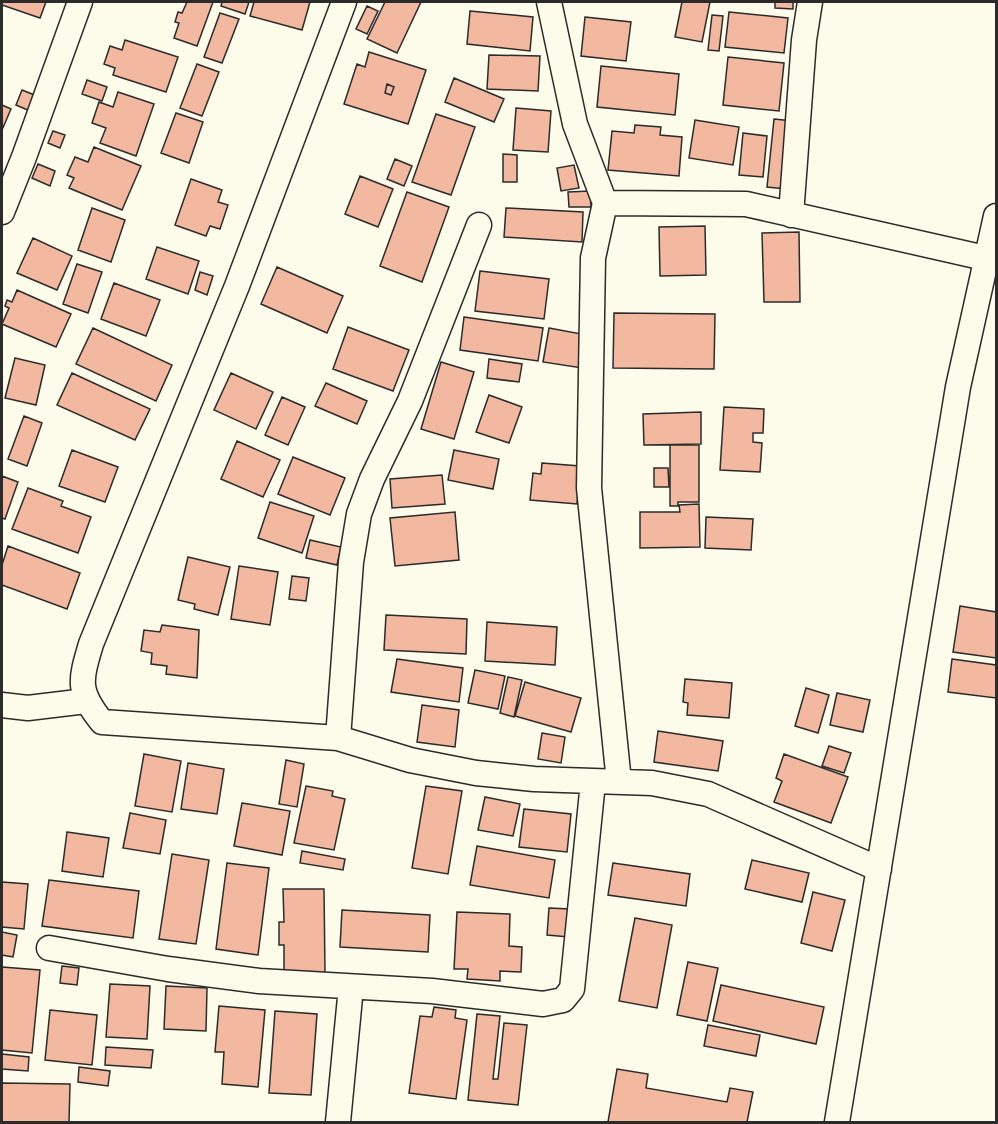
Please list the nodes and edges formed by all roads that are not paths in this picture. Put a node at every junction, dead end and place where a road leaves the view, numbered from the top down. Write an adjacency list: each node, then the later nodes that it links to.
1 (80, 2): 6 (street)
2 (344, 2): 11 (street)
3 (549, 2): 5 (street)
4 (810, 2): 7 (street)
5 (604, 203): 7 (street); 15 (street)
6 (2, 212)
7 (791, 214): 10 (street)
8 (996, 216): 10 (street)
9 (479, 225): 13 (street)
10 (985, 258): 16 (street)
11 (86, 701): 12 (street); 13 (street)
12 (2, 705)
13 (338, 738): 14 (street)
14 (593, 782): 15 (street); 18 (street)
15 (619, 782): 16 (street)
16 (879, 869): 20 (street)
17 (49, 948): 18 (street)
18 (351, 987): 19 (street)
19 (338, 1122)
20 (837, 1122)

